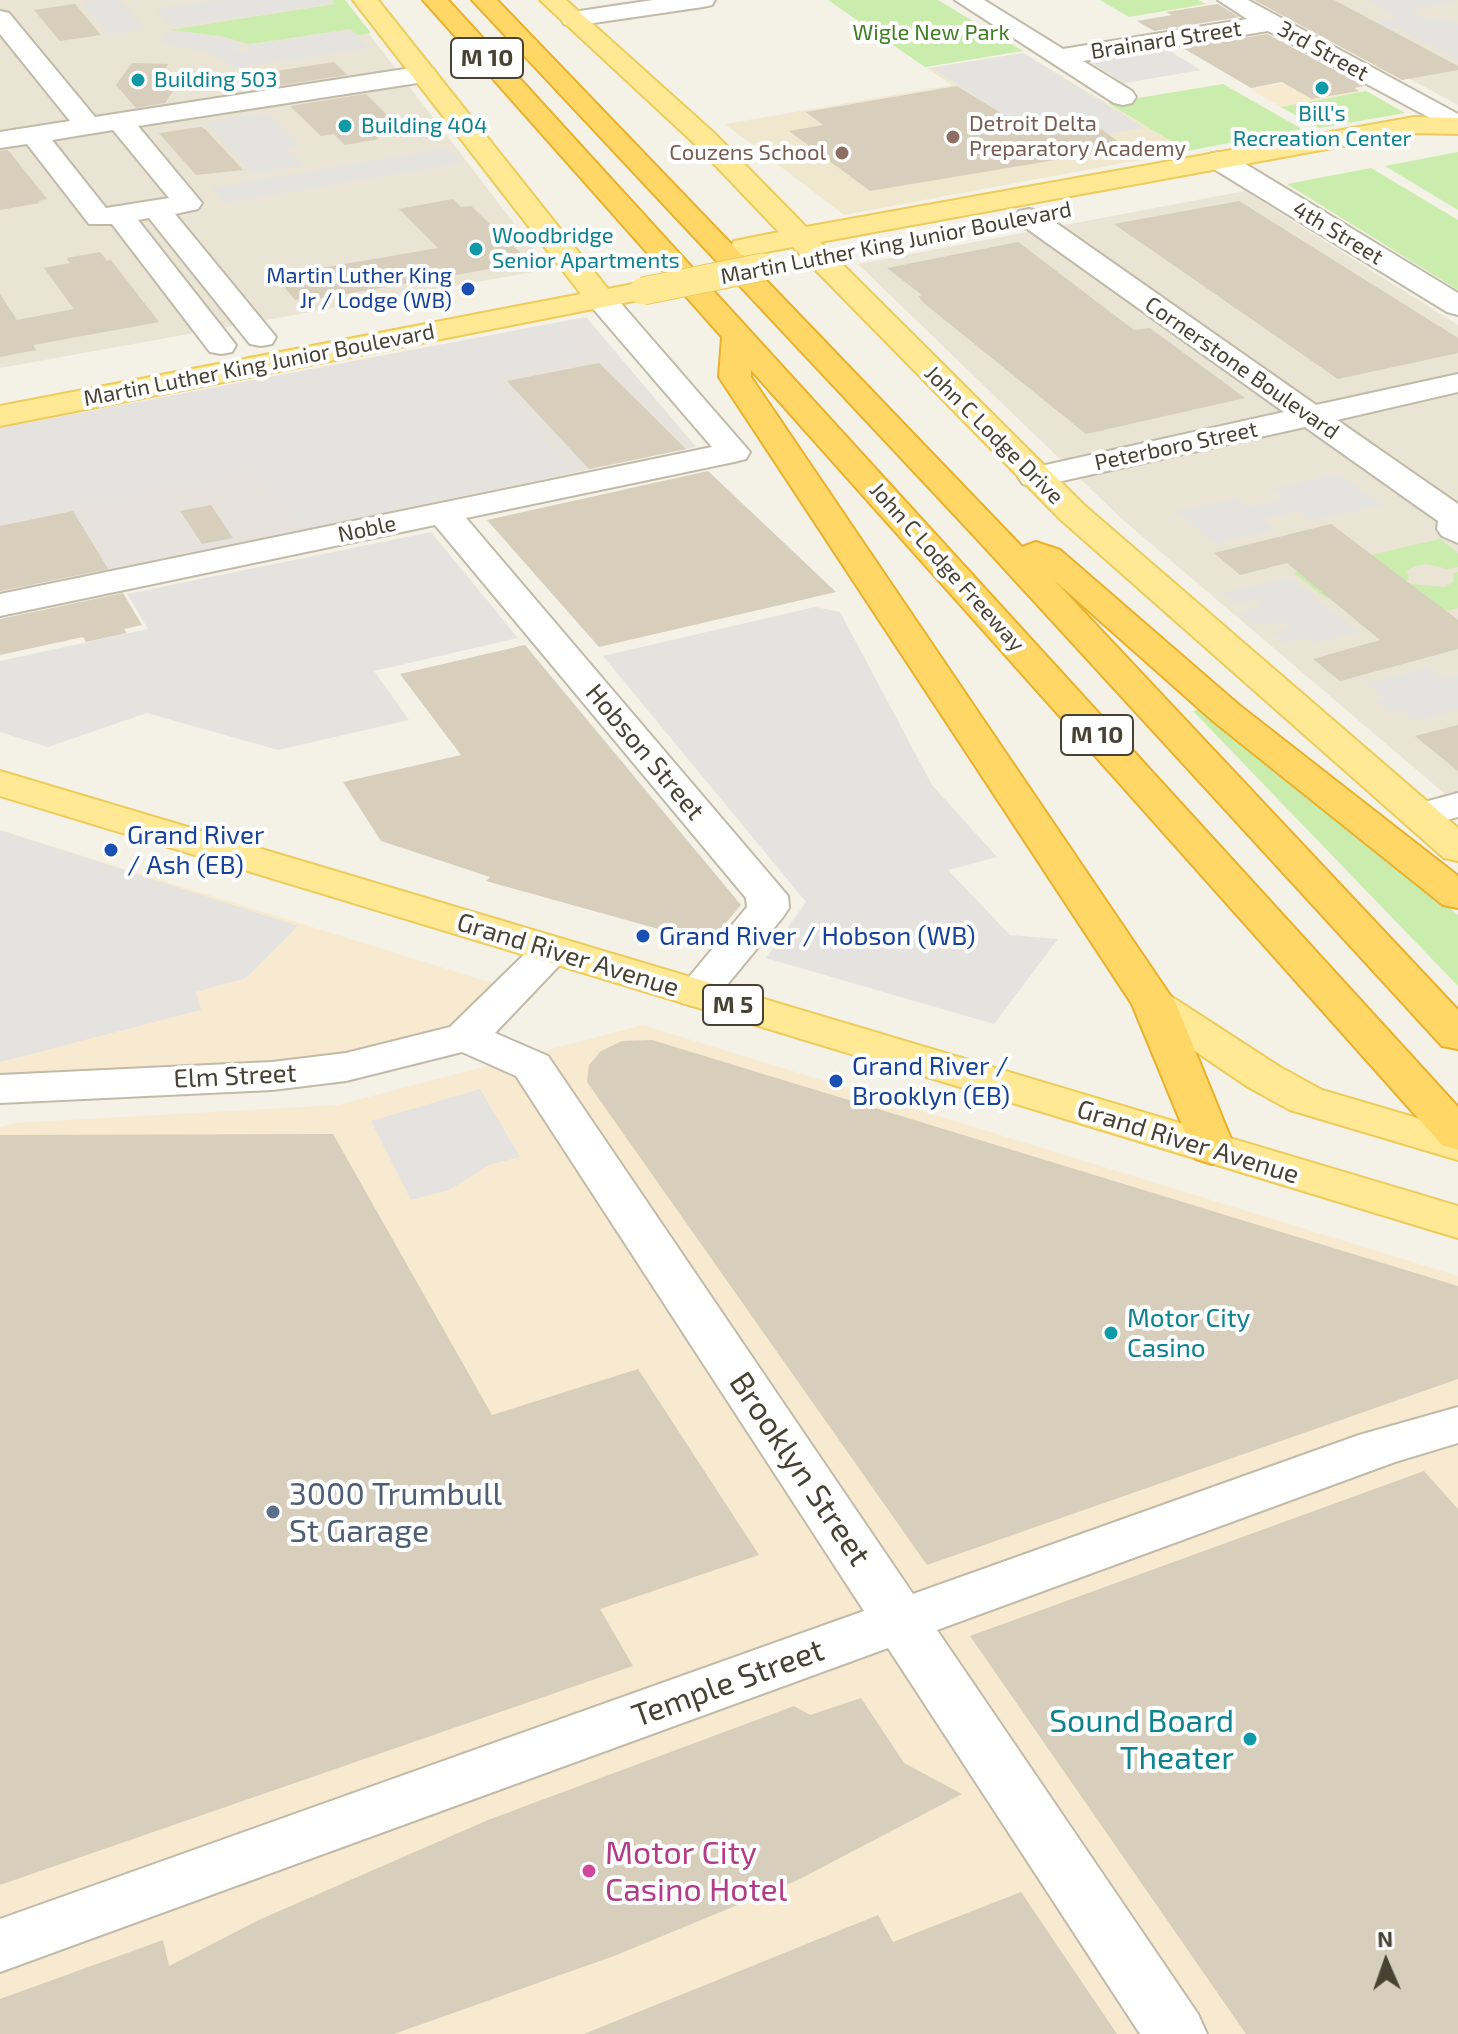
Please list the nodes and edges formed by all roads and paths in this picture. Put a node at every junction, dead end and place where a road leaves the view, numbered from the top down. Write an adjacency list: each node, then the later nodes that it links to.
1 (15, 0): 9 (street)
2 (365, 0): 15 (main road)
3 (435, 0): 31 (highway, John C Lodge Freeway / M 10)
4 (484, 0): 43 (highway, John C Lodge Freeway / M 10)
5 (552, 0): 11 (main road, John C Lodge Drive)
6 (703, 0): 11 (street)
7 (967, 0): 14 (street)
8 (1230, 0): 12 (street, 3rd Street)
9 (0, 2)
10 (0, 18): 18 (street)
11 (573, 19): 28 (main road, John C Lodge Drive)
12 (1270, 23): 14 (street, Brainard Street); 19 (street, 3rd Street)
13 (0, 53): 20 (street)
14 (1061, 57): 16 (street)
15 (424, 74): 17 (street); 29 (main road)
16 (1123, 97)
17 (119, 121): 18 (street); 25 (street)
18 (88, 126): 20 (street)
19 (1458, 126): 22 (main road, Martin Luther King Junior Boulevard); 24 (main road, Martin Luther King Junior Boulevard)
20 (48, 132): 21 (street); 27 (street)
21 (0, 140)
22 (1219, 160): 23 (main road, Martin Luther King Junior Boulevard); 24 (street, 4th Street)
23 (1188, 176): 24 (main road, Martin Luther King Junior Boulevard); 26 (main road, Martin Luther King Junior Boulevard); 28 (main road, Martin Luther King Junior Boulevard)
24 (1247, 178): 30 (street, 4th Street)
25 (156, 209): 27 (street); 32 (street)
26 (1042, 215): 28 (main road, Martin Luther King Junior Boulevard); 38 (street, Cornerstone Boulevard)
27 (109, 216): 33 (street)
28 (811, 246): 29 (main road, Martin Luther King Junior Boulevard, bridge); 40 (main road, John C Lodge Drive)
29 (592, 288): 32 (main road, Martin Luther King Junior Boulevard); 37 (main road, Martin Luther King Junior Boulevard); 41 (street, Noble)
30 (1458, 306)
31 (737, 334): 52 (highway); 56 (highway, John C Lodge Freeway / M 10)
32 (261, 337): 33 (main road, Martin Luther King Junior Boulevard)
33 (221, 345): 34 (main road, Martin Luther King Junior Boulevard)
34 (145, 358)
35 (24, 381): 37 (main road)
36 (1458, 383): 38 (street, Peterboro Street)
37 (42, 408): 39 (main road, Martin Luther King Junior Boulevard)
38 (1324, 413): 40 (street, Peterboro Street); 42 (street, Cornerstone Boulevard)
39 (0, 416)
40 (1035, 477): 47 (main road, John C Lodge Drive)
41 (443, 513): 44 (street, Noble); 51 (street, Hobson Street)
42 (1457, 516)
43 (989, 532): 49 (highway); 53 (highway, John C Lodge Freeway / M 10)
44 (0, 605)
45 (0, 783): 50 (main road, Grand River Avenue / M 5)
46 (1458, 805): 47 (street)
47 (1420, 815): 48 (main road, John C Lodge Drive)
48 (1458, 849)
49 (1458, 896)
50 (552, 951): 51 (main road, Grand River Avenue / M 5); 54 (street)
51 (697, 994): 58 (main road, Grand River Avenue / M 5)
52 (1154, 1004): 57 (main road); 58 (highway)
53 (1458, 1036)
54 (466, 1037): 55 (street, Elm Street); 61 (street, Brooklyn Street)
55 (0, 1089)
56 (1458, 1135)
57 (1458, 1145)
58 (1212, 1149): 59 (main road, Grand River Avenue / M 5)
59 (1458, 1222)
60 (1458, 1425): 61 (street, Temple Street)
61 (901, 1621): 62 (street, Temple Street); 63 (street, Brooklyn Street)
62 (0, 1946)
63 (1175, 2034)

